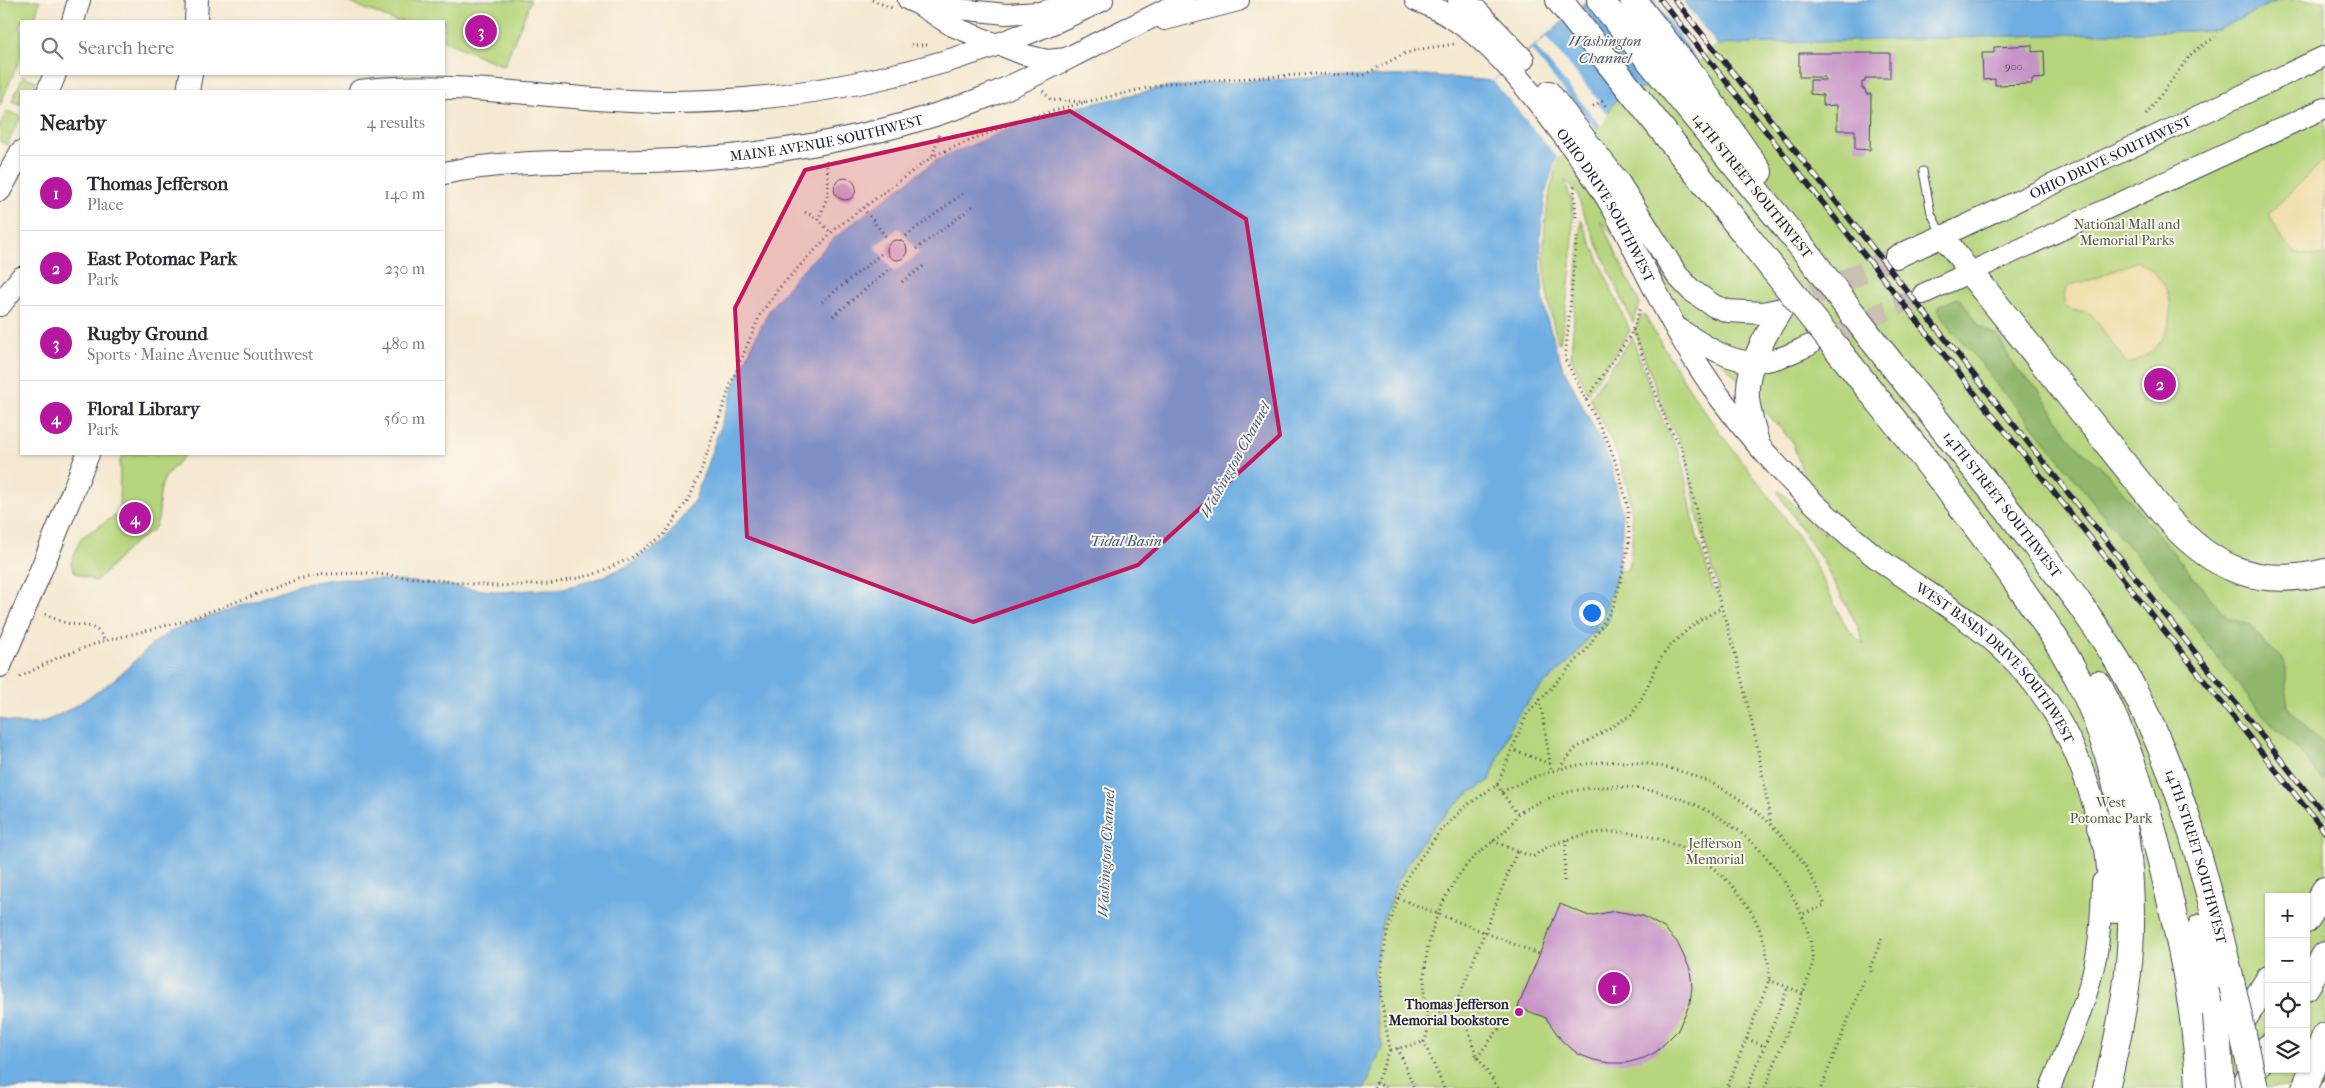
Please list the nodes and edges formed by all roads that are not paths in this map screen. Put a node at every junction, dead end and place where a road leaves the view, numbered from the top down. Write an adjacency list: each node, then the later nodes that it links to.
1 (79, 0): 13 (main road)
2 (197, 0): 14 (main road)
3 (1090, 0): 11 (street)
4 (1102, 0): 16 (main road)
5 (1184, 0): 15 (main road, MAINE AVENUE SOUTHWEST)
6 (1238, 0): 15 (main road)
7 (1416, 0): 19 (main road, OHIO DRIVE SOUTHWEST)
8 (1558, 0): 43 (highway, bridge)
9 (1600, 0): 32 (highway, 14TH STREET SOUTHWEST)
10 (1633, 0): 32 (highway)
11 (916, 2): 16 (street)
12 (1468, 4): 19 (main road, OHIO DRIVE SOUTHWEST)
13 (73, 20)
14 (196, 20)
15 (1126, 29): 18 (main road, MAINE AVENUE SOUTHWEST)
16 (996, 44): 18 (street); 24 (main road)
17 (2325, 56): 31 (street, OHIO DRIVE SOUTHWEST)
18 (1068, 58): 29 (main road, MAINE AVENUE SOUTHWEST)
19 (1515, 62): 26 (main road, OHIO DRIVE SOUTHWEST)
20 (55, 75): 22 (main road)
21 (191, 75): 23 (main road)
22 (48, 90)
23 (188, 90)
24 (389, 90)
25 (2325, 108): 34 (street)
26 (1580, 143): 38 (main road, OHIO DRIVE SOUTHWEST); 40 (main road, OHIO DRIVE SOUTHWEST)
27 (20, 154): 30 (main road)
28 (1923, 171): 31 (lane)
29 (445, 173)
30 (0, 190)
31 (1943, 236): 33 (main road, OHIO DRIVE SOUTHWEST); 34 (main road)
32 (1806, 252): 46 (highway, 14TH STREET SOUTHWEST, bridge)
33 (1896, 257)
34 (1970, 272): 36 (street); 44 (highway)
35 (20, 279): 37 (main road)
36 (1922, 294)
37 (0, 305)
38 (1674, 325): 40 (street, OHIO DRIVE SOUTHWEST); 41 (main road, WEST BASIN DRIVE SOUTHWEST)
39 (1810, 345): 40 (street, OHIO DRIVE SOUTHWEST)
40 (1754, 362): 41 (main road)
41 (1759, 445): 47 (main road, WEST BASIN DRIVE SOUTHWEST)
42 (88, 455): 45 (main road)
43 (1964, 508): 57 (highway); 58 (highway)
44 (2325, 572)
45 (0, 666)
46 (2186, 818): 59 (highway, bridge); 61 (highway, 14TH STREET SOUTHWEST, bridge)
47 (2100, 827): 55 (street, WEST BASIN DRIVE SOUTHWEST); 56 (highway)
48 (2325, 890): 49 (highway)
49 (2310, 914)
50 (2325, 955): 52 (highway)
51 (2266, 983): 58 (highway)
52 (2308, 983)
53 (2325, 1036): 62 (highway)
54 (2265, 1053): 60 (highway)
55 (2050, 1088)
56 (2098, 1088)
57 (2106, 1088)
58 (2199, 1088)
59 (2221, 1088)
60 (2242, 1088)
61 (2255, 1088)
62 (2305, 1088)

